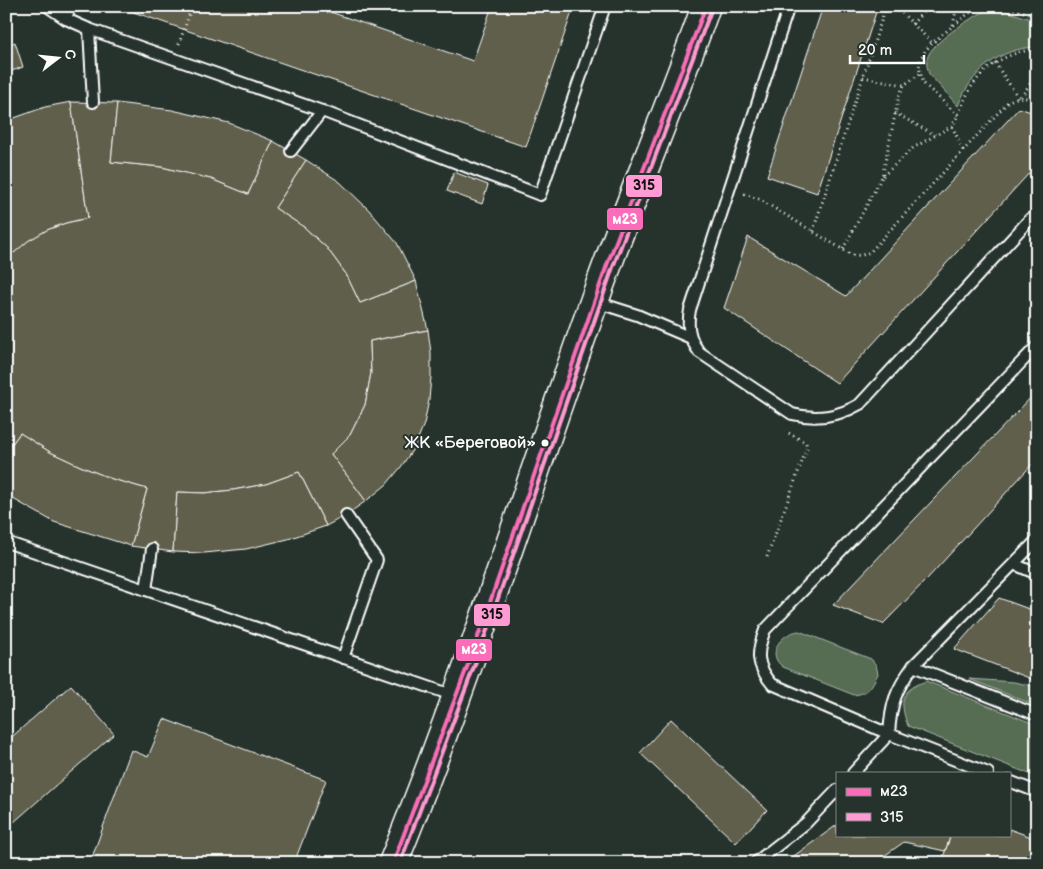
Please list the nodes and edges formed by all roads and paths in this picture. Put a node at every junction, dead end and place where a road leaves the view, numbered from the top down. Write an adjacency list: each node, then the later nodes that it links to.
1 (47, 6): 17 (lane)
2 (70, 6): 17 (lane)
3 (192, 6): 23 (path)
4 (605, 6): 32 (lane)
5 (706, 6): 44 (street)
6 (789, 6): 45 (lane)
7 (886, 6): 27 (path)
8 (895, 6): 18 (path)
9 (922, 6): 15 (path)
10 (929, 6): 15 (path)
11 (957, 6): 19 (path)
12 (990, 6): 19 (path)
13 (1004, 6): 16 (path)
14 (1034, 6): 16 (path)
15 (922, 14): 18 (path)
16 (1036, 16)
17 (66, 19): 20 (lane)
18 (912, 24): 21 (path)
19 (953, 26): 21 (path)
20 (90, 29): 23 (lane); 31 (lane)
21 (932, 44): 25 (path)
22 (1037, 50): 24 (path)
23 (174, 58): 32 (lane)
24 (996, 63): 29 (path); 34 (path)
25 (920, 74): 28 (path); 34 (path)
26 (1037, 74): 29 (path)
27 (863, 77): 28 (path); 42 (path)
28 (904, 85): 33 (path)
29 (1019, 97): 30 (path); 37 (path)
30 (1037, 101)
31 (93, 102)
32 (322, 111): 38 (lane)
33 (895, 113): 36 (path); 39 (path)
34 (958, 115): 35 (path)
35 (952, 126): 36 (path); 37 (path)
36 (935, 135): 39 (path)
37 (963, 150): 43 (path)
38 (291, 151)
39 (882, 177): 43 (path)
40 (759, 199): 42 (path)
41 (1037, 215): 45 (lane)
42 (812, 231): 43 (path)
43 (843, 249)
44 (594, 302): 45 (lane); 58 (street)
45 (691, 338)
46 (1037, 346): 60 (lane)
47 (800, 440): 52 (path)
48 (346, 515): 56 (lane)
49 (1037, 540): 53 (lane)
50 (6, 542): 55 (lane)
51 (152, 549): 55 (lane)
52 (767, 557)
53 (1014, 564): 54 (lane); 57 (lane)
54 (1037, 574)
55 (146, 590): 56 (lane)
56 (344, 658): 58 (lane)
57 (913, 666): 59 (lane); 60 (lane)
58 (456, 696): 66 (street)
59 (1037, 715)
60 (889, 734): 61 (lane); 62 (lane)
61 (854, 772)
62 (985, 772)
63 (1010, 781): 65 (lane)
64 (836, 791): 67 (lane)
65 (1037, 792)
66 (393, 863)
67 (755, 863)

